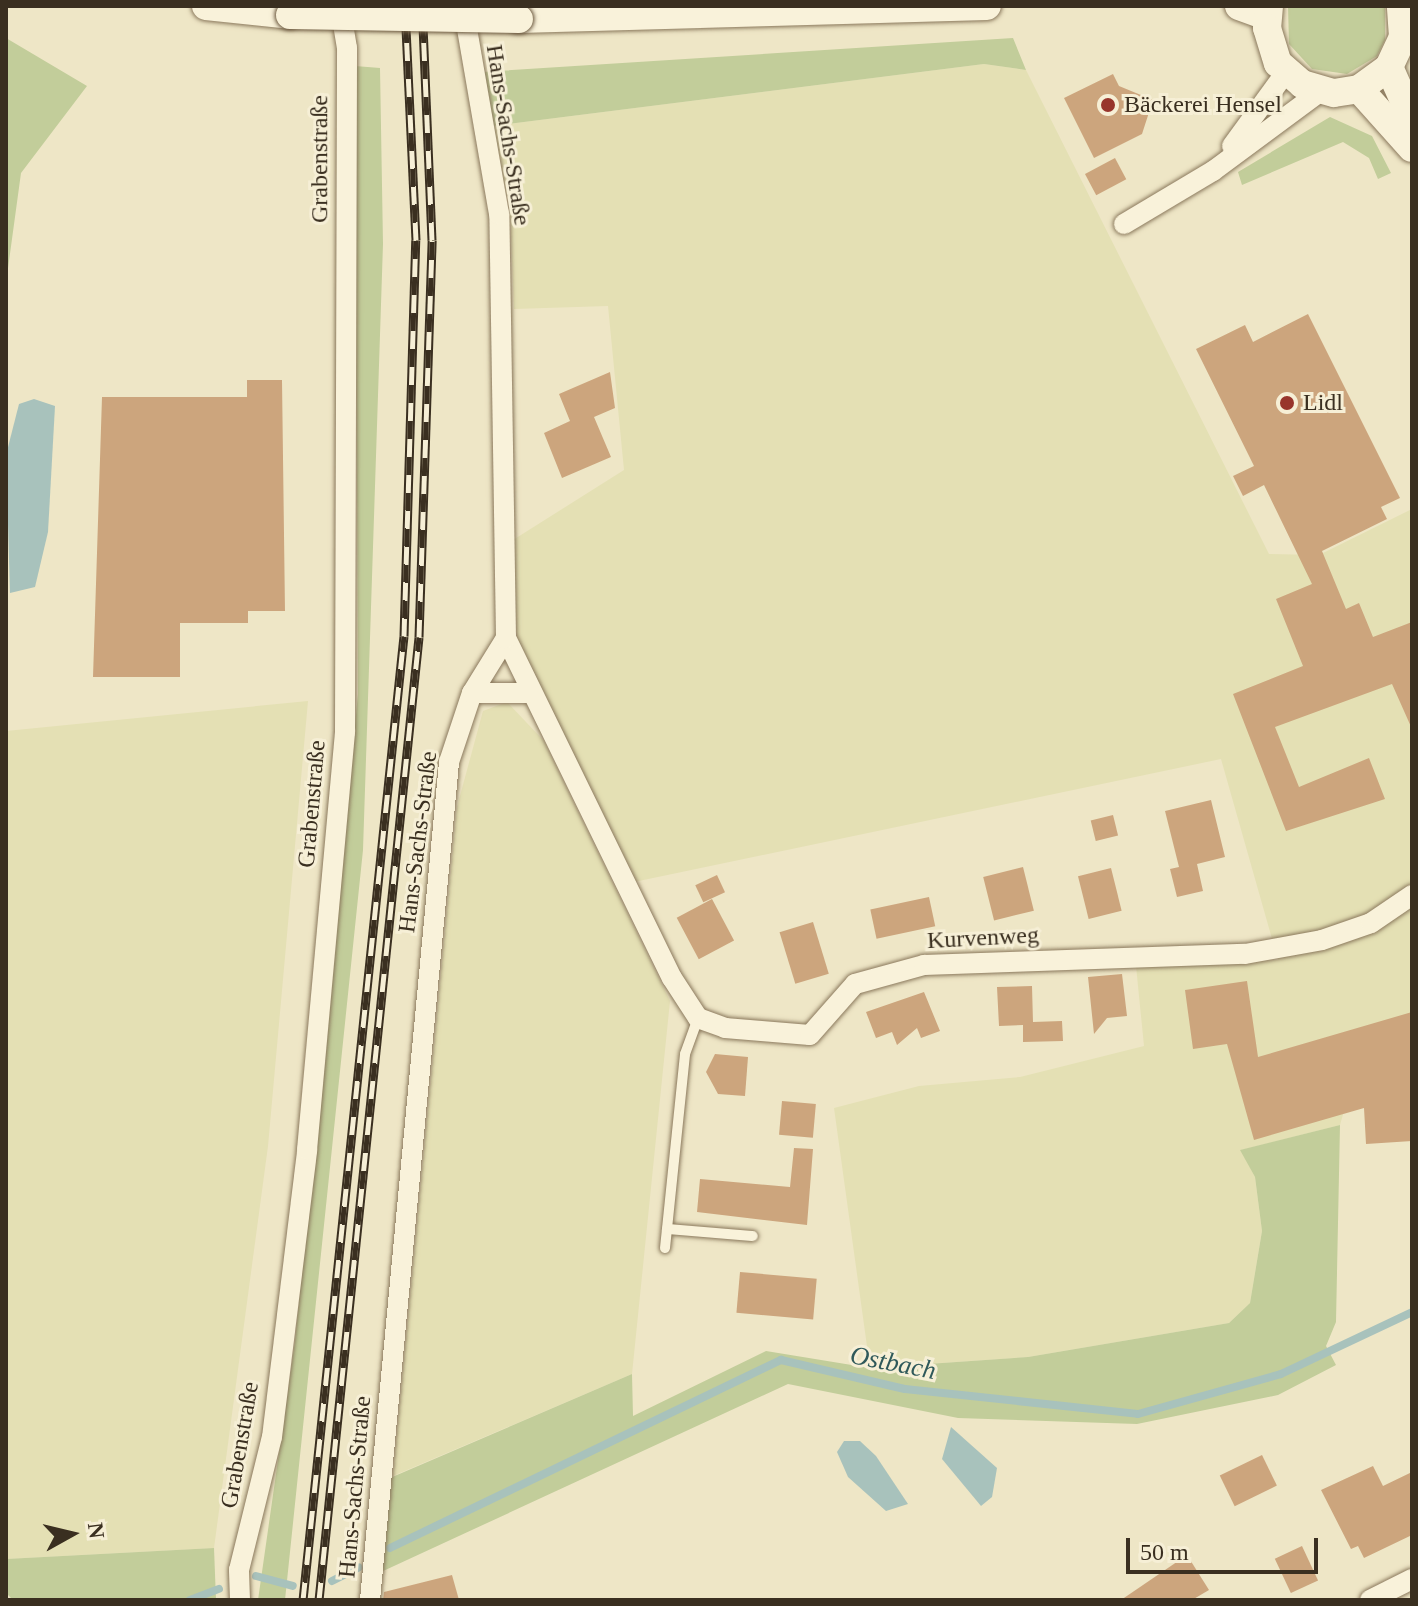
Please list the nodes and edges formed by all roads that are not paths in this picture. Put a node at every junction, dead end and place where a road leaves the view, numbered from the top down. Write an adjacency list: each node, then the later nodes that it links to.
1 (206, 6): 4 (main road, bridge)
2 (340, 6): 25 (street, Grabenstraße)
3 (463, 6): 16 (street, Hans-Sachs-Straße)
4 (987, 6)
5 (1239, 6): 7 (main road)
6 (1401, 6): 8 (main road)
7 (1268, 11): 9 (main road)
8 (1389, 67): 10 (main road); 12 (main road)
9 (1286, 72): 11 (main road); 14 (street)
10 (1359, 89): 11 (main road); 13 (main road)
11 (1321, 91): 14 (street)
12 (1412, 119)
13 (1412, 148)
14 (1213, 171): 15 (street)
15 (1124, 224)
16 (506, 638): 17 (street, Hans-Sachs-Straße); 18 (street)
17 (472, 693): 18 (street); 26 (street, Hans-Sachs-Straße)
18 (528, 693): 20 (street)
19 (1412, 895): 20 (street, Kurvenweg)
20 (698, 1018): 21 (lane)
21 (667, 1229): 22 (lane); 23 (lane)
22 (753, 1236)
23 (665, 1248)
24 (1412, 1579): 27 (street)
25 (240, 1600)
26 (370, 1600)
27 (1370, 1600)

